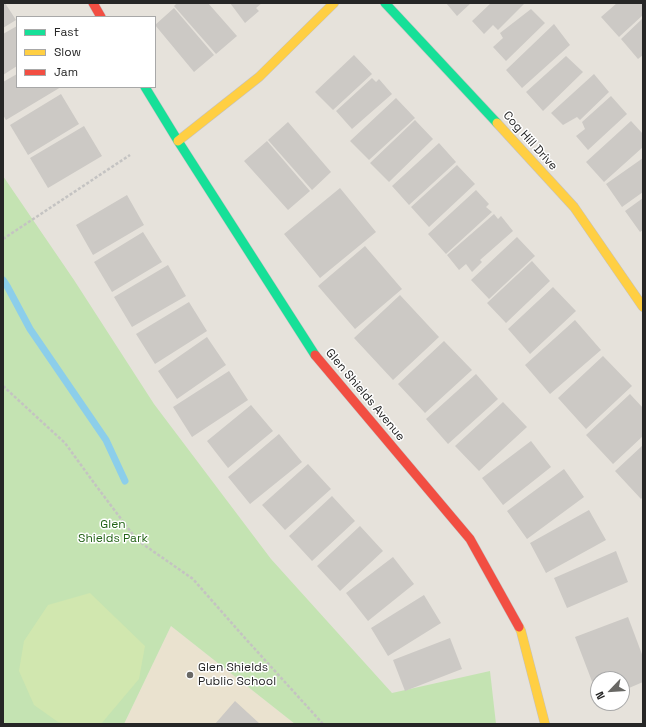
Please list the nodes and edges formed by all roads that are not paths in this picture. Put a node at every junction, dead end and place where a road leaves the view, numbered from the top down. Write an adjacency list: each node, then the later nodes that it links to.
1 (93, 3): 4 (street)
2 (334, 3): 6 (street)
3 (385, 3): 7 (street, Cog Hill Drive)
4 (100, 16)
5 (146, 88): 6 (street, Glen Shields Avenue)
6 (178, 141): 8 (street, Glen Shields Avenue)
7 (643, 307)
8 (545, 724)

